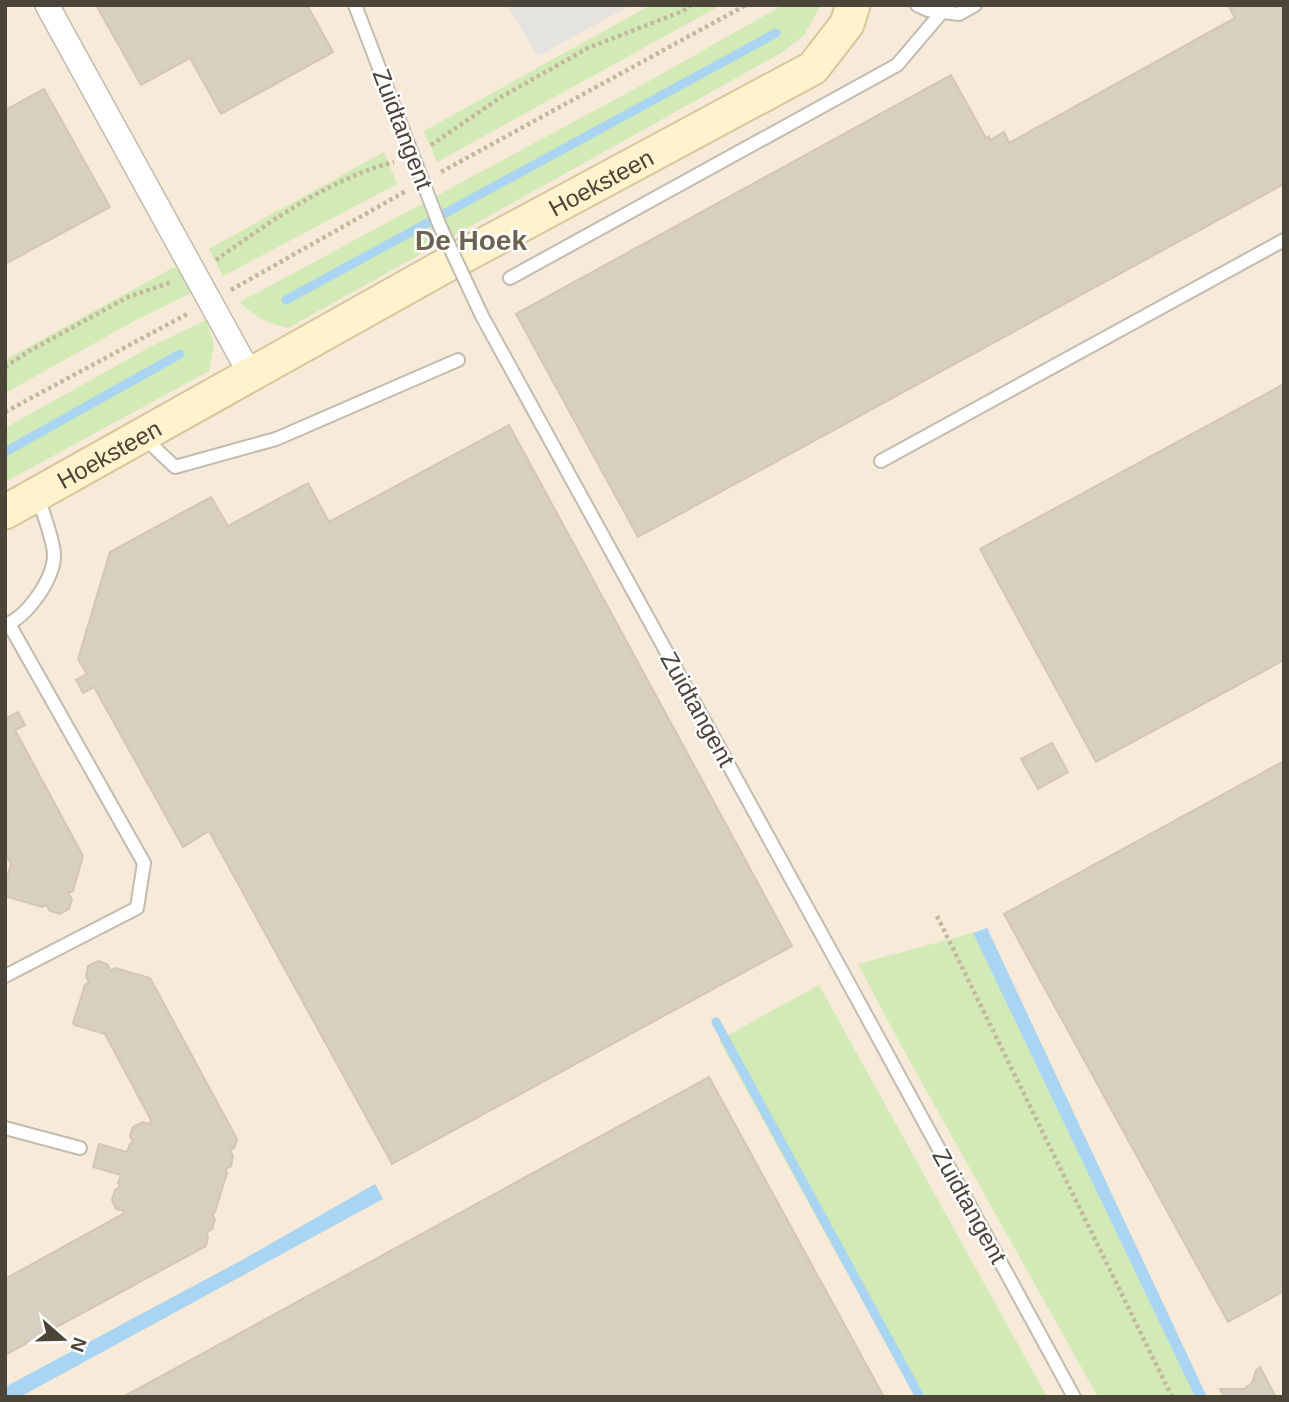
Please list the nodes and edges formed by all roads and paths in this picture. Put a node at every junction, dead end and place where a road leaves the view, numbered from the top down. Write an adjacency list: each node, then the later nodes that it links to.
1 (47, 5): 13 (street)
2 (355, 5): 27 (lane, Zuidtangent, bridge)
3 (691, 5): 9 (path)
4 (746, 5): 11 (path)
5 (853, 5): 17 (street, Hoeksteen)
6 (917, 5): 8 (lane)
7 (975, 5): 8 (lane)
8 (942, 12): 14 (lane)
9 (425, 149)
10 (402, 160): 13 (path)
11 (436, 175)
12 (1284, 240): 19 (lane)
13 (196, 274): 16 (path); 17 (street)
14 (510, 278)
15 (458, 360): 18 (lane)
16 (5, 368)
17 (250, 374): 18 (street, Hoeksteen)
18 (145, 433): 20 (street, Hoeksteen)
19 (881, 461)
20 (38, 494): 21 (street, Hoeksteen); 22 (lane)
21 (5, 512)
22 (7, 625): 24 (lane)
23 (937, 916): 28 (path)
24 (5, 975)
25 (5, 1128): 26 (lane)
26 (80, 1148)
27 (1074, 1397)
28 (1172, 1397)

